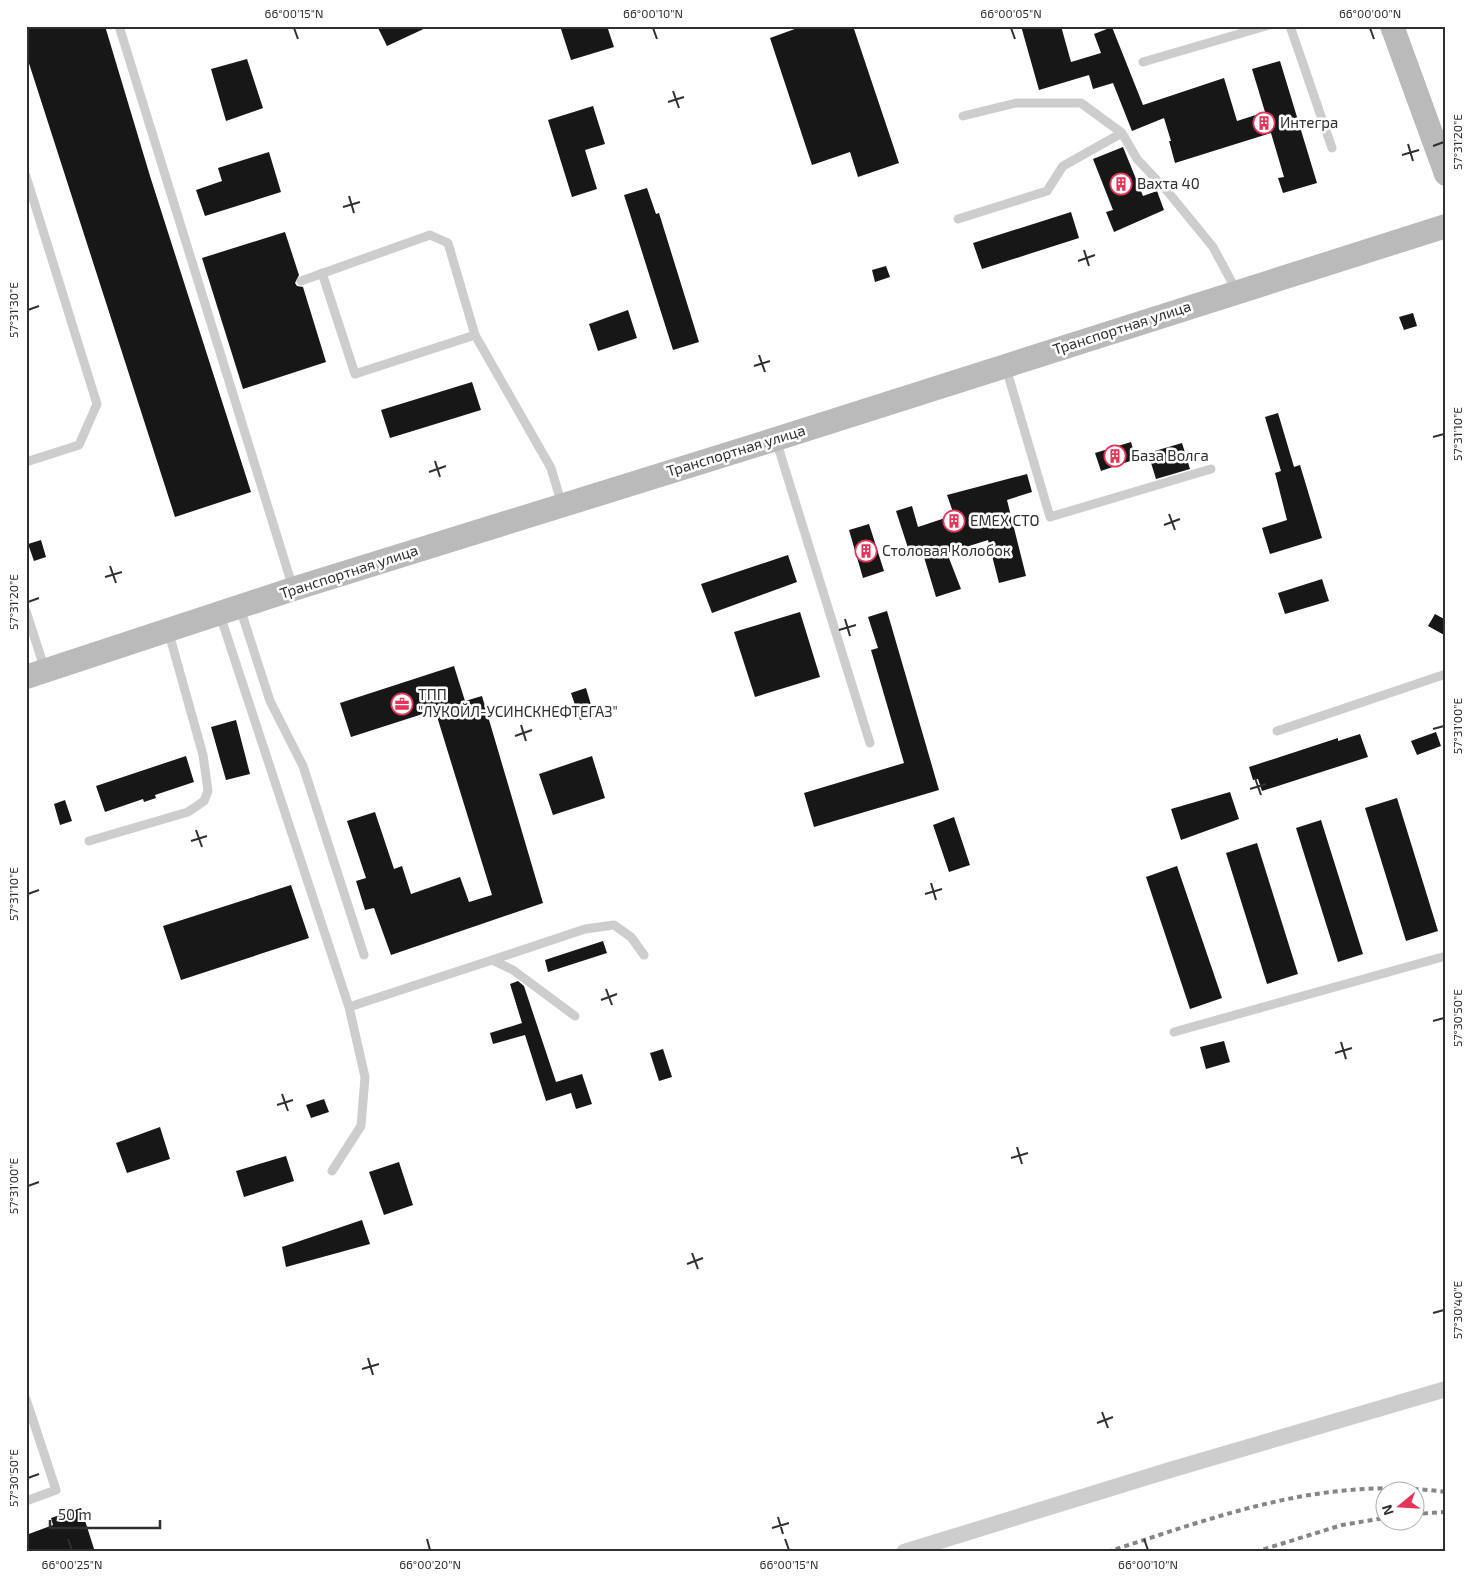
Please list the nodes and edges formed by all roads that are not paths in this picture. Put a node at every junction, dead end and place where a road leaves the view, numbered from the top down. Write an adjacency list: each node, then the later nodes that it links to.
1 (119, 26): 22 (lane)
2 (1266, 26): 5 (lane)
3 (1290, 26): 8 (lane)
4 (1392, 26): 9 (street)
5 (1143, 62)
6 (964, 116): 7 (lane)
7 (1122, 133): 11 (lane); 15 (lane)
8 (1332, 148)
9 (1446, 174)
10 (26, 176): 19 (lane)
11 (958, 219)
12 (1446, 226): 15 (street, Транспортная улица)
13 (322, 273): 14 (lane); 16 (lane); 16 (lane)
14 (301, 281)
15 (1237, 292): 17 (street, Транспортная улица)
16 (475, 334): 21 (lane)
17 (1005, 365): 18 (street, Транспортная улица); 20 (lane)
18 (776, 439): 21 (street, Транспортная улица); 29 (lane)
19 (26, 462)
20 (1211, 469)
21 (562, 505): 22 (street, Транспортная улица)
22 (293, 588): 24 (street, Транспортная улица)
23 (26, 611): 26 (lane)
24 (230, 611): 25 (street, Транспортная улица); 31 (lane); 35 (lane)
25 (168, 630): 26 (street, Транспортная улица); 30 (lane)
26 (36, 674)
27 (1446, 674): 28 (lane)
28 (1277, 731)
29 (870, 743)
30 (89, 841)
31 (364, 955)
32 (644, 955): 34 (lane)
33 (1446, 956): 37 (lane)
34 (492, 960): 35 (lane); 36 (lane)
35 (349, 1007): 38 (lane)
36 (575, 1016)
37 (1174, 1032)
38 (332, 1171)
39 (1446, 1389): 42 (street)
40 (26, 1399): 41 (lane)
41 (26, 1500)
42 (904, 1552)

